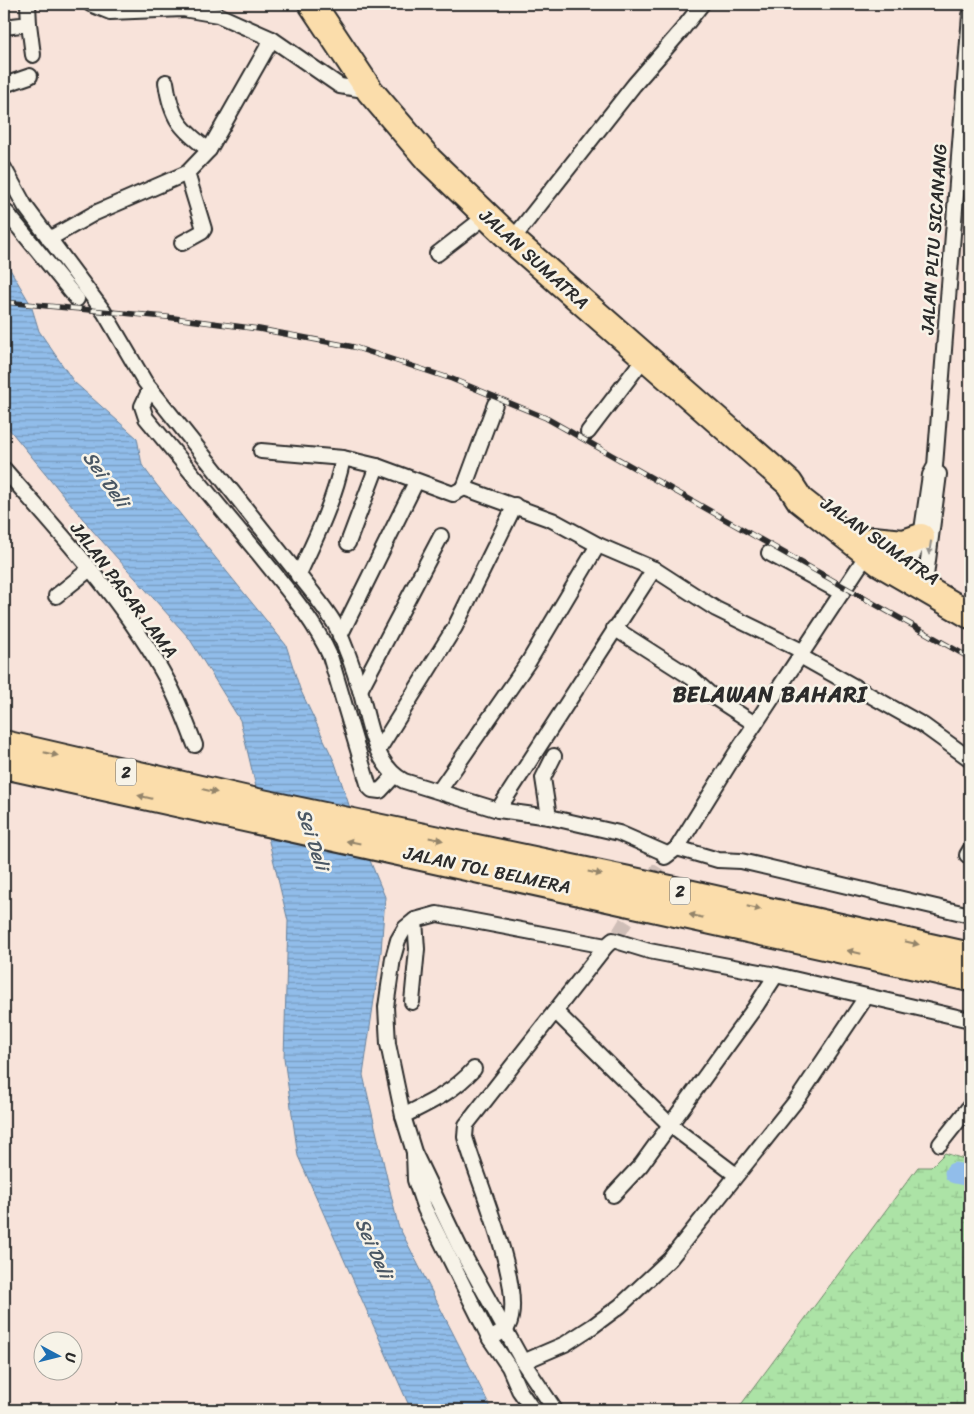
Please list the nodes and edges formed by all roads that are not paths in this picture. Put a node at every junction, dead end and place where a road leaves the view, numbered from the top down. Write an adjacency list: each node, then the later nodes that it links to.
1 (28, 4): 6 (street)
2 (90, 4): 8 (street)
3 (312, 4): 13 (highway, JALAN SUMATRA)
4 (702, 4): 19 (street)
5 (970, 15): 32 (street, JALAN PLTU SICANANG)
6 (29, 24): 7 (street); 9 (street)
7 (4, 28)
8 (272, 38): 13 (street); 14 (street)
9 (33, 55)
10 (30, 76): 12 (street)
11 (166, 82): 14 (street)
12 (4, 85)
13 (370, 91): 18 (highway, JALAN SUMATRA)
14 (209, 150): 16 (street)
15 (4, 168): 20 (street)
16 (186, 173): 20 (street); 21 (street)
17 (7, 213): 22 (street)
18 (486, 216): 19 (highway, JALAN SUMATRA); 23 (street)
19 (512, 240): 25 (highway, JALAN SUMATRA)
20 (50, 241): 22 (street); 26 (street)
21 (182, 244)
22 (40, 254): 24 (street)
23 (437, 254)
24 (76, 299)
25 (645, 357): 28 (street); 41 (highway, JALAN SUMATRA)
26 (150, 389): 45 (street); 62 (street)
27 (495, 404): 35 (street)
28 (588, 432)
29 (260, 451): 30 (street)
30 (343, 458): 31 (street); 45 (street)
31 (378, 466): 34 (street); 39 (street)
32 (935, 466): 38 (street, JALAN PLTU SICANANG); 46 (street, JALAN PLTU SICANANG, one-way to 46)
33 (4, 469): 43 (street, JALAN PASAR LAMA)
34 (416, 482): 35 (street); 52 (street)
35 (464, 488): 36 (street)
36 (514, 505): 40 (street); 58 (street)
37 (441, 536): 54 (street)
38 (921, 537): 41 (highway); 46 (street, JALAN PLTU SICANANG)
39 (348, 543)
40 (598, 545): 44 (street); 63 (street)
41 (870, 547): 46 (highway, JALAN SUMATRA); 47 (street)
42 (769, 553): 47 (street)
43 (90, 569): 48 (street); 57 (street, JALAN PASAR LAMA)
44 (654, 569): 51 (street); 53 (street)
45 (298, 576): 52 (street)
46 (914, 576): 49 (highway, JALAN SUMATRA); 50 (highway, JALAN SUMATRA)
47 (842, 593): 53 (street)
48 (56, 596)
49 (970, 600)
50 (970, 615)
51 (614, 628): 55 (street); 65 (street)
52 (340, 636): 54 (street)
53 (801, 653): 55 (street); 60 (street)
54 (360, 690): 58 (street)
55 (755, 724): 67 (street)
56 (4, 744): 64 (highway, JALAN TOL BELMERA / 2, one-way to 64)
57 (195, 745)
58 (378, 749): 62 (street)
59 (554, 756): 66 (street)
60 (970, 759)
61 (4, 765): 64 (highway, JALAN TOL BELMERA / 2, one-way to 61)
62 (394, 776): 63 (street)
63 (439, 791): 65 (street)
64 (246, 810): 71 (highway, JALAN TOL BELMERA / 2, one-way to 71); 73 (highway, JALAN TOL BELMERA / 2, one-way to 64)
65 (498, 810): 66 (street)
66 (549, 817): 67 (street)
67 (670, 853): 68 (street)
68 (970, 915)
69 (415, 920): 70 (street); 75 (street); 80 (street)
70 (612, 939): 72 (street); 76 (street)
71 (970, 956)
72 (776, 975): 74 (street); 81 (street)
73 (970, 978)
74 (866, 997): 77 (street); 83 (street)
75 (412, 1002)
76 (556, 1012): 81 (street); 86 (street)
77 (970, 1020)
78 (474, 1069): 80 (street)
79 (970, 1106): 82 (street)
80 (403, 1116): 85 (street)
81 (670, 1125): 83 (street); 84 (street)
82 (940, 1144)
83 (736, 1175): 88 (street)
84 (613, 1196)
85 (454, 1251): 86 (street); 87 (street)
86 (506, 1330): 87 (street); 88 (street)
87 (490, 1339): 89 (street)
88 (523, 1362): 90 (street)
89 (533, 1410)
90 (555, 1410)

